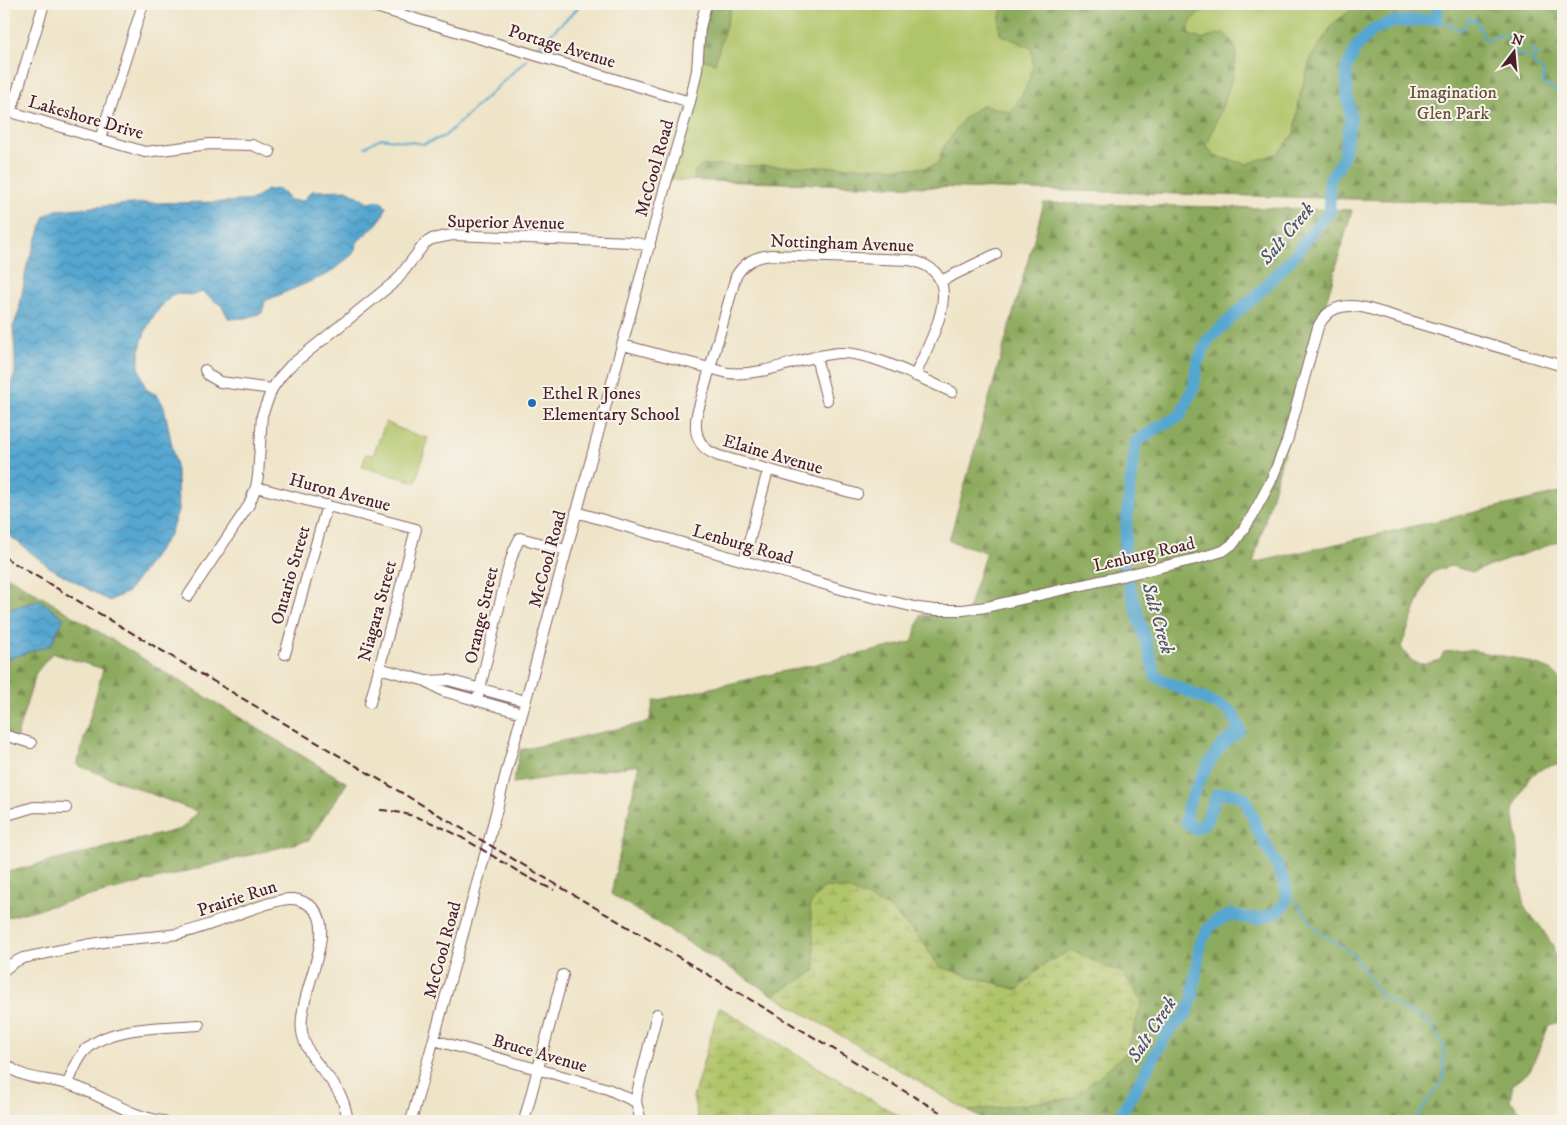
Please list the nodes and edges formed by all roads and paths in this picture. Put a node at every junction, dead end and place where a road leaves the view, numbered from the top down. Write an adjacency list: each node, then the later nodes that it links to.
1 (44, 4): 7 (street, Lakeshore Drive)
2 (143, 4): 7 (street)
3 (366, 4): 5 (street, Portage Avenue)
4 (706, 4): 6 (street, McCool Road)
5 (397, 8): 6 (street, Portage Avenue)
6 (690, 102): 9 (street, McCool Road)
7 (100, 139): 8 (street, Lakeshore Drive)
8 (270, 152)
9 (650, 246): 12 (street, McCool Road); 18 (street, Superior Avenue)
10 (996, 254): 11 (street)
11 (941, 281): 15 (street, Nottingham Avenue); 17 (street)
12 (623, 345): 15 (street); 25 (street, McCool Road)
13 (816, 357): 15 (street); 17 (street); 20 (street)
14 (1563, 366): 28 (street, Lenburg Road)
15 (710, 368): 21 (street, Elaine Avenue)
16 (205, 370): 18 (street)
17 (915, 376): 19 (street)
18 (272, 388): 22 (street, Superior Avenue)
19 (952, 392)
20 (827, 400)
21 (768, 470): 23 (street, Elaine Avenue); 28 (street)
22 (256, 486): 24 (street, Huron Avenue); 29 (street, Superior Avenue)
23 (858, 494)
24 (327, 505): 26 (street, Huron Avenue); 30 (street, Ontario Street)
25 (576, 512): 27 (street, McCool Road); 28 (street, Lenburg Road)
26 (416, 528): 31 (street, Niagara Street)
27 (566, 550): 33 (street, Orange Street); 35 (street, McCool Road)
28 (744, 561)
29 (188, 596)
30 (285, 654)
31 (379, 668): 32 (street); 36 (street, Niagara Street)
32 (426, 681): 33 (street); 34 (street)
33 (480, 689): 34 (street, Orange Street); 35 (street)
34 (477, 701): 37 (street)
35 (525, 701): 37 (street, McCool Road)
36 (370, 703)
37 (522, 713): 46 (street, McCool Road)
38 (4, 735): 39 (street)
39 (32, 743)
40 (66, 808): 41 (street)
41 (4, 816)
42 (4, 970): 52 (street, Prairie Run)
43 (563, 975): 48 (street)
44 (658, 1014): 50 (street)
45 (199, 1026): 49 (street)
46 (434, 1040): 48 (street, Bruce Avenue); 53 (street, McCool Road)
47 (4, 1062): 49 (street)
48 (538, 1070): 50 (street, Bruce Avenue); 54 (street)
49 (66, 1084): 51 (street)
50 (636, 1102): 55 (street)
51 (163, 1121)
52 (348, 1121)
53 (411, 1121)
54 (524, 1121)
55 (641, 1121)

